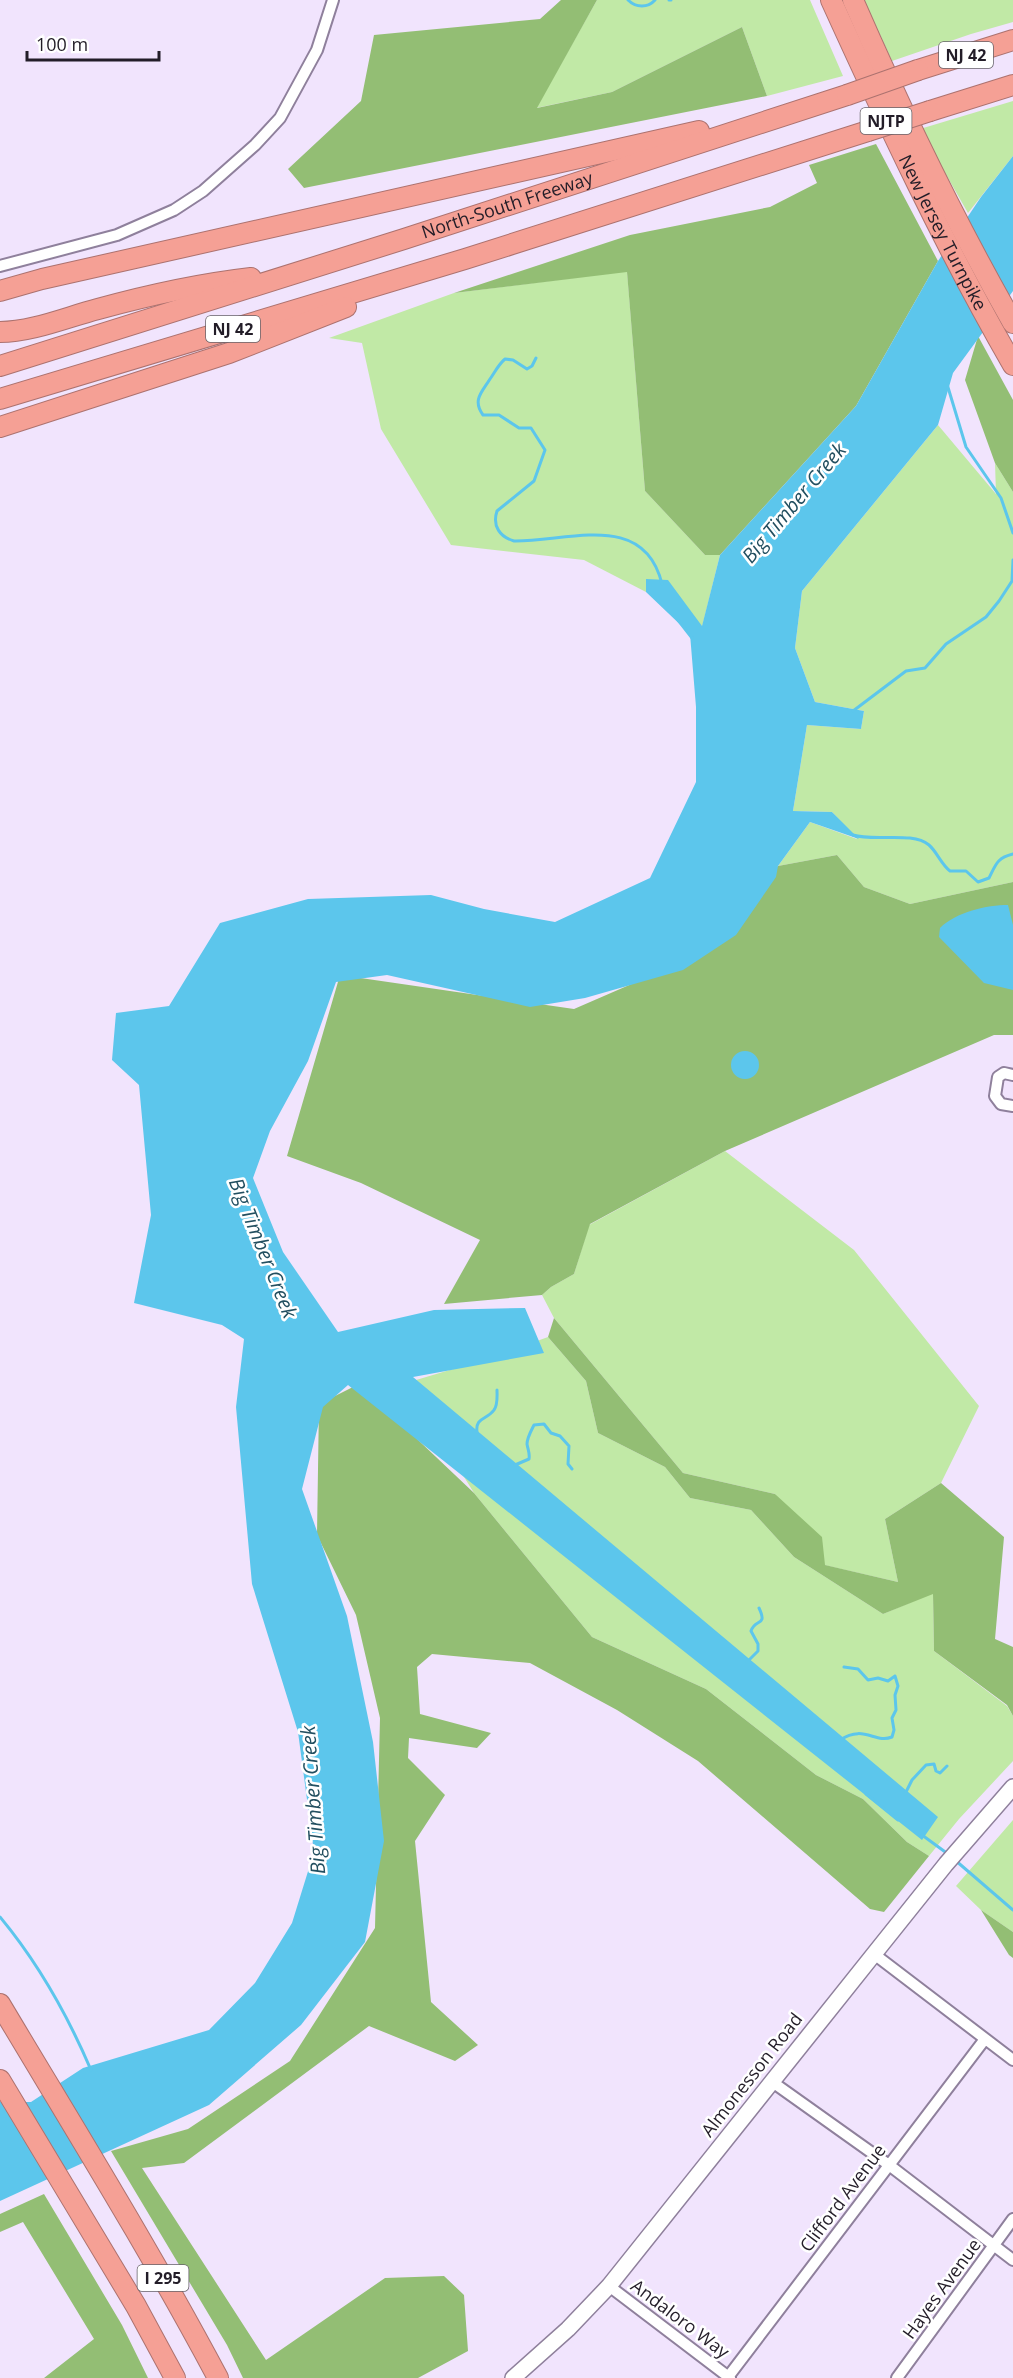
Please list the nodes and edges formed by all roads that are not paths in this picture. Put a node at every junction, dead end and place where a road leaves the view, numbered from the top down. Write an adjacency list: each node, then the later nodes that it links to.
1 (333, 0): 9 (street)
2 (831, 0): 7 (highway, New Jersey Turnpike / NJTP)
3 (853, 0): 7 (highway, New Jersey Turnpike / NJTP)
4 (1013, 40): 6 (highway, North-South Freeway / NJ 42, bridge)
5 (1013, 85): 8 (highway, North-South Freeway / NJ 42, bridge)
6 (816, 105): 10 (highway, North-South Freeway / NJ 42); 11 (highway)
7 (951, 231): 12 (highway, New Jersey Turnpike / NJTP); 14 (highway, New Jersey Turnpike / NJTP)
8 (465, 259): 16 (highway, North-South Freeway / NJ 42); 17 (highway)
9 (0, 266)
10 (302, 272): 13 (highway); 15 (highway, North-South Freeway / NJ 42)
11 (0, 291)
12 (1012, 321)
13 (0, 332)
14 (1013, 365)
15 (0, 366)
16 (0, 399)
17 (0, 427)
18 (1013, 1075): 19 (street)
19 (1013, 1106)
20 (1013, 1787): 21 (main road, Almonesson Road)
21 (873, 1954): 23 (street); 25 (main road, Almonesson Road)
22 (0, 2004): 34 (highway, I 295)
23 (985, 2039): 24 (street); 27 (street, Clifford Avenue)
24 (1013, 2061)
25 (771, 2081): 27 (street); 31 (main road, Almonesson Road)
26 (4, 2087): 33 (highway, I 295)
27 (889, 2165): 29 (street); 32 (street, Clifford Avenue)
28 (1013, 2219): 29 (street, Hayes Avenue)
29 (994, 2245): 30 (street); 36 (street, Hayes Avenue)
30 (1013, 2260)
31 (609, 2286): 32 (street, Andaloro Way); 35 (main road, Almonesson Road)
32 (729, 2377)
33 (175, 2378)
34 (218, 2378)
35 (513, 2378)
36 (897, 2378)

